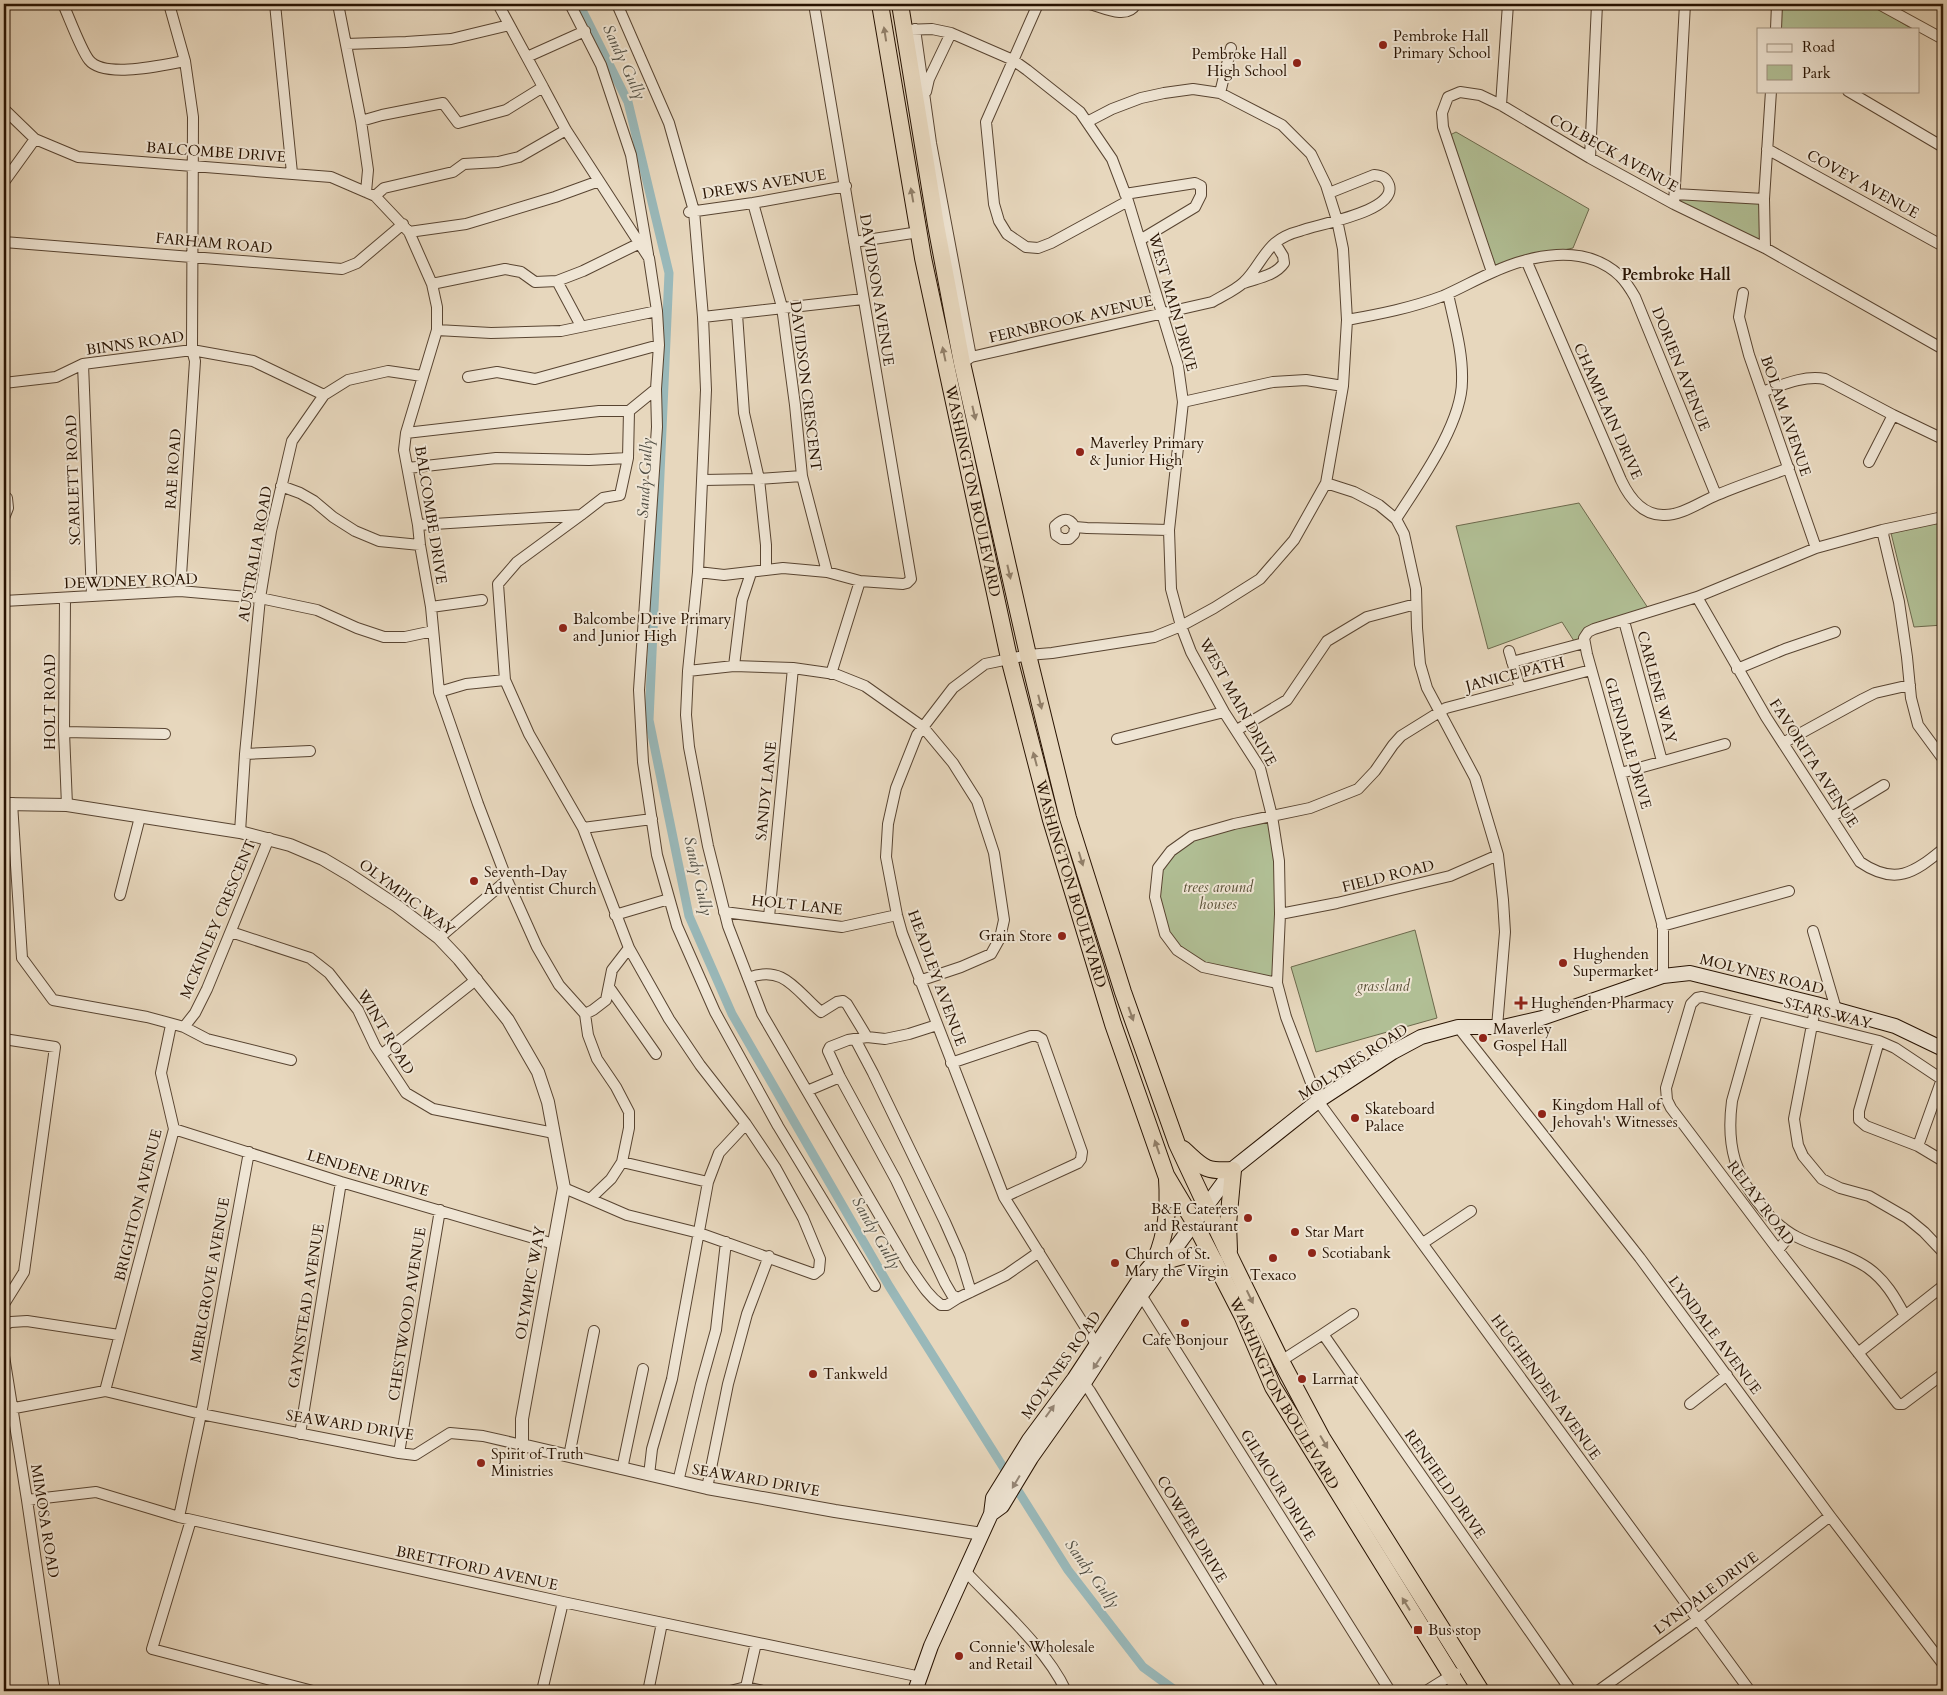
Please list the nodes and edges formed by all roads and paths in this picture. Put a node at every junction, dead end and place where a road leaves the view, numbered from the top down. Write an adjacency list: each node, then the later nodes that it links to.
1 (63, 4): 29 (street)
2 (170, 4): 29 (street, RAE ROAD)
3 (275, 4): 45 (street)
4 (338, 4): 25 (street)
5 (498, 4): 19 (street)
6 (570, 4): 22 (street)
7 (617, 4): 55 (street)
8 (814, 4): 48 (street, DAVIDSON AVENUE)
9 (880, 4): 58 (highway, WASHINGTON BOULEVARD, one-way to 9)
10 (900, 4): 21 (highway, WASHINGTON BOULEVARD)
11 (1038, 4): 28 (street)
12 (1090, 4): 13 (street)
13 (1136, 4)
14 (1508, 4): 35 (street)
15 (1597, 4): 43 (street)
16 (1685, 4): 52 (street)
17 (1777, 4): 20 (street)
18 (1880, 4): 24 (street)
19 (509, 25): 25 (street); 27 (street)
20 (1776, 28)
21 (909, 29): 23 (street, WEST MAIN DRIVE); 34 (street); 87 (highway, WASHINGTON BOULEVARD)
22 (585, 31): 27 (street); 67 (street)
23 (951, 33): 28 (street, WEST MAIN DRIVE); 34 (street)
24 (1943, 39)
25 (346, 44): 37 (street)
26 (1231, 48): 33 (street)
27 (527, 57): 30 (street)
28 (1012, 60): 38 (street, WEST MAIN DRIVE); 51 (street)
29 (185, 61): 44 (street, RAE ROAD)
30 (543, 87): 37 (street); 39 (street)
31 (1771, 92): 42 (street)
32 (1850, 92): 41 (street)
33 (1220, 93): 38 (street, HEADLEY AVENUE); 49 (street, HEADLEY AVENUE)
34 (925, 95): 87 (street)
35 (1501, 104): 43 (street, COLBECK AVENUE); 69 (street, COLBECK AVENUE)
36 (4, 109): 40 (street, BALCOMBE DRIVE)
37 (361, 121): 50 (street)
38 (1087, 122): 51 (street, WEST MAIN DRIVE)
39 (566, 130): 46 (street); 50 (street)
40 (34, 139): 44 (street, BALCOMBE DRIVE); 47 (street)
41 (1943, 147)
42 (1767, 149): 53 (street); 64 (street, COVEY AVENUE)
43 (1590, 158): 52 (street, COLBECK AVENUE)
44 (193, 167): 45 (street, BALCOMBE DRIVE); 66 (street, RAE ROAD)
45 (292, 173): 50 (street, BALCOMBE DRIVE)
46 (599, 181): 57 (street); 63 (street)
47 (4, 182)
48 (846, 186): 54 (street, DREWS AVENUE); 61 (street, DAVIDSON AVENUE)
49 (1329, 193): 56 (street, HEADLEY AVENUE); 56 (street, FERNBROOK AVENUE)
50 (370, 194): 57 (street, BALCOMBE DRIVE)
51 (1127, 198): 60 (street, WEST MAIN DRIVE); 60 (street)
52 (1675, 199): 53 (street); 65 (street, COLBECK AVENUE)
53 (1764, 199): 65 (street)
54 (753, 203): 55 (street, DREWS AVENUE); 76 (street, DAVIDSON CRESCENT)
55 (691, 212): 80 (street)
56 (1337, 220): 62 (street, FERNBROOK AVENUE); 81 (street, HEADLEY AVENUE)
57 (406, 228): 66 (street, FARHAM ROAD); 72 (street, BALCOMBE DRIVE)
58 (919, 232): 61 (street); 142 (highway, WASHINGTON BOULEVARD, one-way to 58)
59 (5, 240): 66 (street, FARHAM ROAD)
60 (1140, 240): 79 (street, WEST MAIN DRIVE)
61 (854, 242): 75 (street, DAVIDSON AVENUE)
62 (1276, 243): 71 (street, FERNBROOK AVENUE); 71 (street)
63 (638, 244): 67 (street); 70 (street)
64 (1943, 246)
65 (1765, 248): 85 (street, COLBECK AVENUE)
66 (192, 256): 86 (street, RAE ROAD)
67 (649, 258): 77 (street)
68 (1526, 260): 69 (street, DORIEN AVENUE); 110 (street, DORIEN AVENUE); 110 (street, CHAMPLAIN DRIVE)
69 (1492, 272): 74 (street, DORIEN AVENUE)
70 (557, 281): 72 (street); 82 (street)
71 (1244, 283): 79 (street, FERNBROOK AVENUE)
72 (432, 284): 83 (street, BALCOMBE DRIVE)
73 (1743, 293): 94 (street, BOLAM AVENUE)
74 (1448, 294): 81 (street, DORIEN AVENUE); 115 (street)
75 (863, 299): 76 (street); 126 (street, DAVIDSON AVENUE)
76 (782, 307): 78 (street); 105 (street, DAVIDSON CRESCENT)
77 (657, 311): 82 (street); 84 (street)
78 (737, 314): 80 (street); 106 (street)
79 (1161, 314): 87 (street, FERNBROOK AVENUE); 96 (street, WEST MAIN DRIVE)
80 (702, 317): 107 (street)
81 (1347, 320): 92 (street, HEADLEY AVENUE)
82 (581, 326): 83 (street)
83 (437, 330): 89 (street, BALCOMBE DRIVE)
84 (659, 345): 90 (street); 93 (street)
85 (1943, 349)
86 (192, 350): 88 (street, BINNS ROAD); 95 (street, BINNS ROAD); 127 (street, RAE ROAD)
87 (967, 360): 141 (highway, WASHINGTON BOULEVARD, one-way to 141)
88 (83, 364): 91 (street, BINNS ROAD); 128 (street, SCARLETT ROAD)
89 (422, 376): 95 (street, AUSTRALIA ROAD); 99 (street, BALCOMBE DRIVE)
90 (468, 377)
91 (4, 383)
92 (1343, 386): 96 (street); 108 (street, HEADLEY AVENUE)
93 (656, 389): 97 (street); 173 (street)
94 (1762, 392): 98 (street); 104 (street, BOLAM AVENUE)
95 (324, 394): 109 (street, AUSTRALIA ROAD)
96 (1183, 402): 118 (street, WEST MAIN DRIVE)
97 (629, 411): 99 (street); 101 (street)
98 (1893, 415): 100 (street); 102 (street)
99 (406, 433): 103 (street, BALCOMBE DRIVE)
100 (1943, 439)
101 (628, 458): 103 (street); 112 (street)
102 (1869, 462)
103 (408, 468): 116 (street, BALCOMBE DRIVE)
104 (1789, 468): 110 (street, CHAMPLAIN DRIVE); 121 (street, BOLAM AVENUE)
105 (802, 476): 106 (street); 124 (street, DAVIDSON CRESCENT)
106 (759, 479): 107 (street); 122 (street)
107 (702, 480): 123 (street)
108 (1326, 483): 115 (street); 137 (street, HEADLEY AVENUE)
109 (282, 486): 120 (street); 129 (street, AUSTRALIA ROAD)
110 (1716, 495)
111 (4, 496): 114 (street)
112 (581, 515): 116 (street); 149 (street)
113 (1943, 517): 119 (street)
114 (4, 518)
115 (1396, 519): 134 (street)
116 (418, 524): 120 (street, BALCOMBE DRIVE)
117 (1075, 527): 118 (street)
118 (1169, 530): 137 (street, WEST MAIN DRIVE)
119 (1882, 530): 121 (street); 150 (street)
120 (420, 546): 135 (street, BALCOMBE DRIVE)
121 (1816, 548): 130 (street)
122 (766, 570): 124 (street); 125 (street)
123 (698, 572): 125 (street); 147 (street)
124 (827, 572): 126 (street)
125 (751, 573): 143 (street)
126 (860, 581): 148 (street)
127 (180, 591): 128 (street, DEWDNEY ROAD); 129 (street, DEWDNEY ROAD)
128 (92, 596): 131 (street, DEWDNEY ROAD)
129 (260, 598): 138 (street, DEWDNEY ROAD); 163 (street, AUSTRALIA ROAD)
130 (1697, 598): 136 (street); 145 (street, FAVORITA AVENUE)
131 (65, 599): 133 (street, DEWDNEY ROAD); 157 (street, HOLT ROAD)
132 (482, 600): 135 (street)
133 (4, 601)
134 (1416, 604): 153 (street); 156 (street)
135 (431, 607): 138 (street, BALCOMBE DRIVE)
136 (1624, 621): 140 (street); 165 (street, CARLENE WAY)
137 (1181, 626): 141 (street, HEADLEY AVENUE); 154 (street, WEST MAIN DRIVE)
138 (432, 631): 152 (street, BALCOMBE DRIVE)
139 (1836, 632): 145 (street)
140 (1584, 643): 146 (street, GLENDALE DRIVE); 151 (street, JANICE PATH)
141 (1028, 655): 142 (street, HEADLEY AVENUE); 226 (highway, WASHINGTON BOULEVARD, one-way to 226)
142 (1009, 658): 155 (street, HEADLEY AVENUE); 233 (highway, WASHINGTON BOULEVARD, one-way to 142)
143 (734, 666): 144 (street); 147 (street)
144 (793, 668): 148 (street); 187 (street, SANDY LANE)
145 (1737, 669): 160 (street, FAVORITA AVENUE)
146 (1591, 670): 151 (street, JANICE PATH); 166 (street, GLENDALE DRIVE)
147 (688, 671): 183 (street)
148 (831, 674): 155 (street)
149 (505, 680): 152 (street); 174 (street)
150 (1910, 685): 160 (street); 164 (street)
151 (1520, 688): 153 (street, JANICE PATH)
152 (439, 692): 179 (street, BALCOMBE DRIVE)
153 (1443, 710): 170 (street, JANICE PATH); 178 (street)
154 (1224, 712): 156 (street, WEST MAIN DRIVE); 159 (street)
155 (923, 727): 186 (street, HEADLEY AVENUE); 196 (street)
156 (1236, 730): 170 (street, WEST MAIN DRIVE)
157 (64, 732): 158 (street); 169 (street, HOLT ROAD)
158 (165, 734)
159 (1117, 739)
160 (1783, 743): 172 (street, FAVORITA AVENUE)
161 (1725, 744): 165 (street)
162 (310, 751): 163 (street)
163 (245, 754): 175 (street, AUSTRALIA ROAD)
164 (1943, 759)
165 (1662, 761): 166 (street)
166 (1621, 773): 188 (street, GLENDALE DRIVE)
167 (1884, 785): 172 (street)
168 (8, 803): 169 (street, OLYMPIC WAY); 205 (street)
169 (67, 805): 171 (street, OLYMPIC WAY)
170 (1272, 816): 185 (street, WEST MAIN DRIVE); 197 (street, JANICE PATH)
171 (140, 817): 175 (street, OLYMPIC WAY); 181 (street)
172 (1831, 817): 177 (street, FAVORITA AVENUE)
173 (652, 818): 174 (street); 182 (street)
174 (583, 828): 184 (street)
175 (240, 832): 176 (street, OLYMPIC WAY)
176 (269, 838): 190 (street, MCKINLEY CRESCENT); 191 (street, OLYMPIC WAY)
177 (1943, 849)
178 (1498, 854): 185 (street, FIELD ROAD); 208 (street)
179 (507, 880): 191 (street); 203 (street, BALCOMBE DRIVE)
180 (1789, 892): 188 (street)
181 (120, 895)
182 (669, 899): 184 (street); 255 (street)
183 (724, 912): 187 (street, HOLT LANE); 194 (street)
184 (615, 914): 192 (street)
185 (1280, 914): 197 (street, WEST MAIN DRIVE)
186 (897, 916): 187 (street, HOLT LANE); 196 (street, HEADLEY AVENUE)
187 (769, 917)
188 (1662, 926): 193 (street, GLENDALE DRIVE)
189 (1813, 930): 201 (street)
190 (230, 932): 207 (street, MCKINLEY CRESCENT); 216 (street, WINT ROAD)
191 (438, 938): 195 (street, OLYMPIC WAY)
192 (630, 948): 198 (street); 223 (street)
193 (1664, 976): 200 (main road, MOLYNES ROAD); 208 (main road, MOLYNES ROAD)
194 (748, 978): 210 (street); 221 (street)
195 (476, 979): 216 (street); 225 (street, OLYMPIC WAY)
196 (919, 981): 206 (street, HEADLEY AVENUE)
197 (1277, 983): 222 (street, WEST MAIN DRIVE)
198 (609, 987): 203 (street); 215 (street)
199 (1696, 998): 202 (street, STARS WAY); 234 (street, RELAY ROAD)
200 (1816, 1004): 201 (main road, MOLYNES ROAD); 204 (street)
201 (1836, 1010): 214 (main road, MOLYNES ROAD)
202 (1757, 1012): 204 (street, STARS WAY); 231 (street)
203 (584, 1014): 230 (street, BALCOMBE DRIVE)
204 (1812, 1024): 213 (street, STARS WAY); 251 (street)
205 (171, 1025): 207 (street); 224 (street, BRIGHTON AVENUE)
206 (936, 1025): 210 (street); 218 (street, HEADLEY AVENUE)
207 (184, 1027): 217 (street)
208 (1497, 1027): 209 (main road, MOLYNES ROAD)
209 (1458, 1028): 222 (main road, MOLYNES ROAD); 273 (street, LYNDALE AVENUE)
210 (867, 1037): 212 (street)
211 (4, 1039): 260 (street)
212 (855, 1039): 219 (street); 257 (street)
213 (1879, 1041): 220 (street, STARS WAY); 227 (street)
214 (1943, 1049)
215 (656, 1054)
216 (381, 1055): 225 (street, WINT ROAD)
217 (291, 1060)
218 (951, 1063): 238 (street, HEADLEY AVENUE); 238 (street)
219 (840, 1077): 221 (street); 259 (street)
220 (1943, 1079): 227 (street)
221 (807, 1091): 259 (street)
222 (1318, 1101): 232 (main road, MOLYNES ROAD); 247 (street, HUGHENDEN AVENUE)
223 (746, 1124): 236 (street); 252 (street)
224 (174, 1129): 228 (street, LENDENE DRIVE); 266 (street, BRIGHTON AVENUE)
225 (554, 1133): 237 (street, OLYMPIC WAY)
226 (1178, 1144): 232 (highway); 240 (highway, WASHINGTON BOULEVARD)
227 (1918, 1146): 229 (street)
228 (249, 1152): 235 (street, LENDENE DRIVE); 278 (street, MERLGROVE AVENUE)
229 (1943, 1161)
230 (622, 1162): 236 (street); 239 (street, BALCOMBE DRIVE)
231 (1736, 1165): 234 (street); 245 (street)
232 (1233, 1170): 240 (main road, MOLYNES ROAD); 254 (highway)
233 (1166, 1175): 243 (highway, WASHINGTON BOULEVARD); 253 (highway)
234 (1724, 1178): 249 (street, RELAY ROAD)
235 (341, 1182): 241 (street, LENDENE DRIVE); 279 (street, GAYNSTEAD AVENUE)
236 (708, 1182): 244 (street)
237 (564, 1188): 239 (street); 248 (street, OLYMPIC WAY)
238 (1004, 1197): 250 (street, HEADLEY AVENUE)
239 (590, 1199): 244 (street)
240 (1205, 1206): 243 (main road, MOLYNES ROAD); 254 (highway, WASHINGTON BOULEVARD)
241 (440, 1210): 248 (street, LENDENE DRIVE); 281 (street, CHESTWOOD AVENUE)
242 (1471, 1211): 247 (street)
243 (1194, 1222): 253 (main road, MOLYNES ROAD); 254 (highway, WASHINGTON BOULEVARD)
244 (699, 1233): 246 (street); 285 (street)
245 (1791, 1234): 249 (street); 262 (street)
246 (726, 1242): 252 (street); 286 (street)
247 (1423, 1243): 295 (street, HUGHENDEN AVENUE)
248 (554, 1244): 280 (street, OLYMPIC WAY)
249 (1778, 1250): 268 (street, RELAY ROAD)
250 (1039, 1252): 257 (street); 267 (street, HEADLEY AVENUE)
251 (1943, 1252)
252 (769, 1256): 287 (street)
253 (1162, 1259): 254 (highway); 258 (main road, MOLYNES ROAD); 267 (main road, MOLYNES ROAD)
254 (1223, 1261): 270 (highway, WASHINGTON BOULEVARD, one-way to 270); 300 (highway, WASHINGTON BOULEVARD, one-way to 254)
255 (875, 1286)
256 (1943, 1286): 262 (street)
257 (970, 1292): 259 (street)
258 (1141, 1294): 274 (main road, MOLYNES ROAD, one-way to 274); 312 (street, GILMOUR DRIVE)
259 (958, 1298)
260 (4, 1304)
261 (1353, 1314): 265 (street)
262 (1905, 1316): 268 (street)
263 (4, 1325): 266 (street)
264 (594, 1331): 283 (street)
265 (1323, 1334): 270 (street); 316 (street, RENFIELD DRIVE)
266 (120, 1335): 275 (street, BRIGHTON AVENUE)
267 (1096, 1344): 282 (main road, MOLYNES ROAD, one-way to 267)
268 (1858, 1352): 272 (street, RELAY ROAD)
269 (4, 1356): 277 (street, MIMOSA ROAD)
270 (1281, 1361): 299 (highway, WASHINGTON BOULEVARD, one-way to 299)
271 (643, 1369): 284 (street)
272 (1943, 1374)
273 (1727, 1376): 276 (street); 289 (street, LYNDALE AVENUE)
274 (1084, 1383): 282 (main road, MOLYNES ROAD); 311 (street, COWPER DRIVE)
275 (105, 1391): 277 (street, SEAWARD DRIVE); 278 (street, SEAWARD DRIVE)
276 (1690, 1404)
277 (8, 1409): 288 (street, MIMOSA ROAD)
278 (200, 1414): 279 (street, SEAWARD DRIVE); 290 (street, MERLGROVE AVENUE)
279 (300, 1434): 281 (street, SEAWARD DRIVE)
280 (522, 1445): 281 (street, SEAWARD DRIVE); 283 (street, SEAWARD DRIVE)
281 (399, 1453)
282 (1026, 1454): 292 (main road, MOLYNES ROAD)
283 (569, 1456): 284 (street, SEAWARD DRIVE)
284 (622, 1469): 285 (street, SEAWARD DRIVE)
285 (650, 1475): 286 (street, SEAWARD DRIVE)
286 (678, 1482): 287 (street, SEAWARD DRIVE)
287 (707, 1488): 292 (street, SEAWARD DRIVE)
288 (27, 1500): 290 (street, BRETTFORD AVENUE); 304 (street, MIMOSA ROAD)
289 (1830, 1516): 295 (street, LYNDALE DRIVE); 298 (street, LYNDALE AVENUE)
290 (179, 1517): 291 (street, BRETTFORD AVENUE)
291 (191, 1520): 294 (street, BRETTFORD AVENUE); 305 (street)
292 (982, 1534): 293 (main road, MOLYNES ROAD)
293 (965, 1571): 301 (main road, MOLYNES ROAD); 310 (street)
294 (562, 1602): 296 (street, BRETTFORD AVENUE); 306 (street)
295 (1697, 1620): 317 (street, LYNDALE DRIVE); 318 (street, HUGHENDEN AVENUE)
296 (662, 1623): 297 (street, BRETTFORD AVENUE); 302 (street)
297 (756, 1643): 301 (street, BRETTFORD AVENUE); 303 (street)
298 (1943, 1664)
299 (1466, 1667): 300 (street); 315 (highway, WASHINGTON BOULEVARD)
300 (1451, 1675): 313 (street); 314 (highway, WASHINGTON BOULEVARD)
301 (921, 1677): 309 (main road, MOLYNES ROAD)
302 (649, 1687)
303 (746, 1687): 307 (street); 308 (street)
304 (52, 1691)
305 (313, 1691)
306 (542, 1691)
307 (730, 1691)
308 (763, 1691)
309 (915, 1691)
310 (1066, 1691)
311 (1274, 1691)
312 (1390, 1691)
313 (1426, 1691)
314 (1461, 1691)
315 (1481, 1691)
316 (1571, 1691)
317 (1598, 1691)
318 (1750, 1691)

